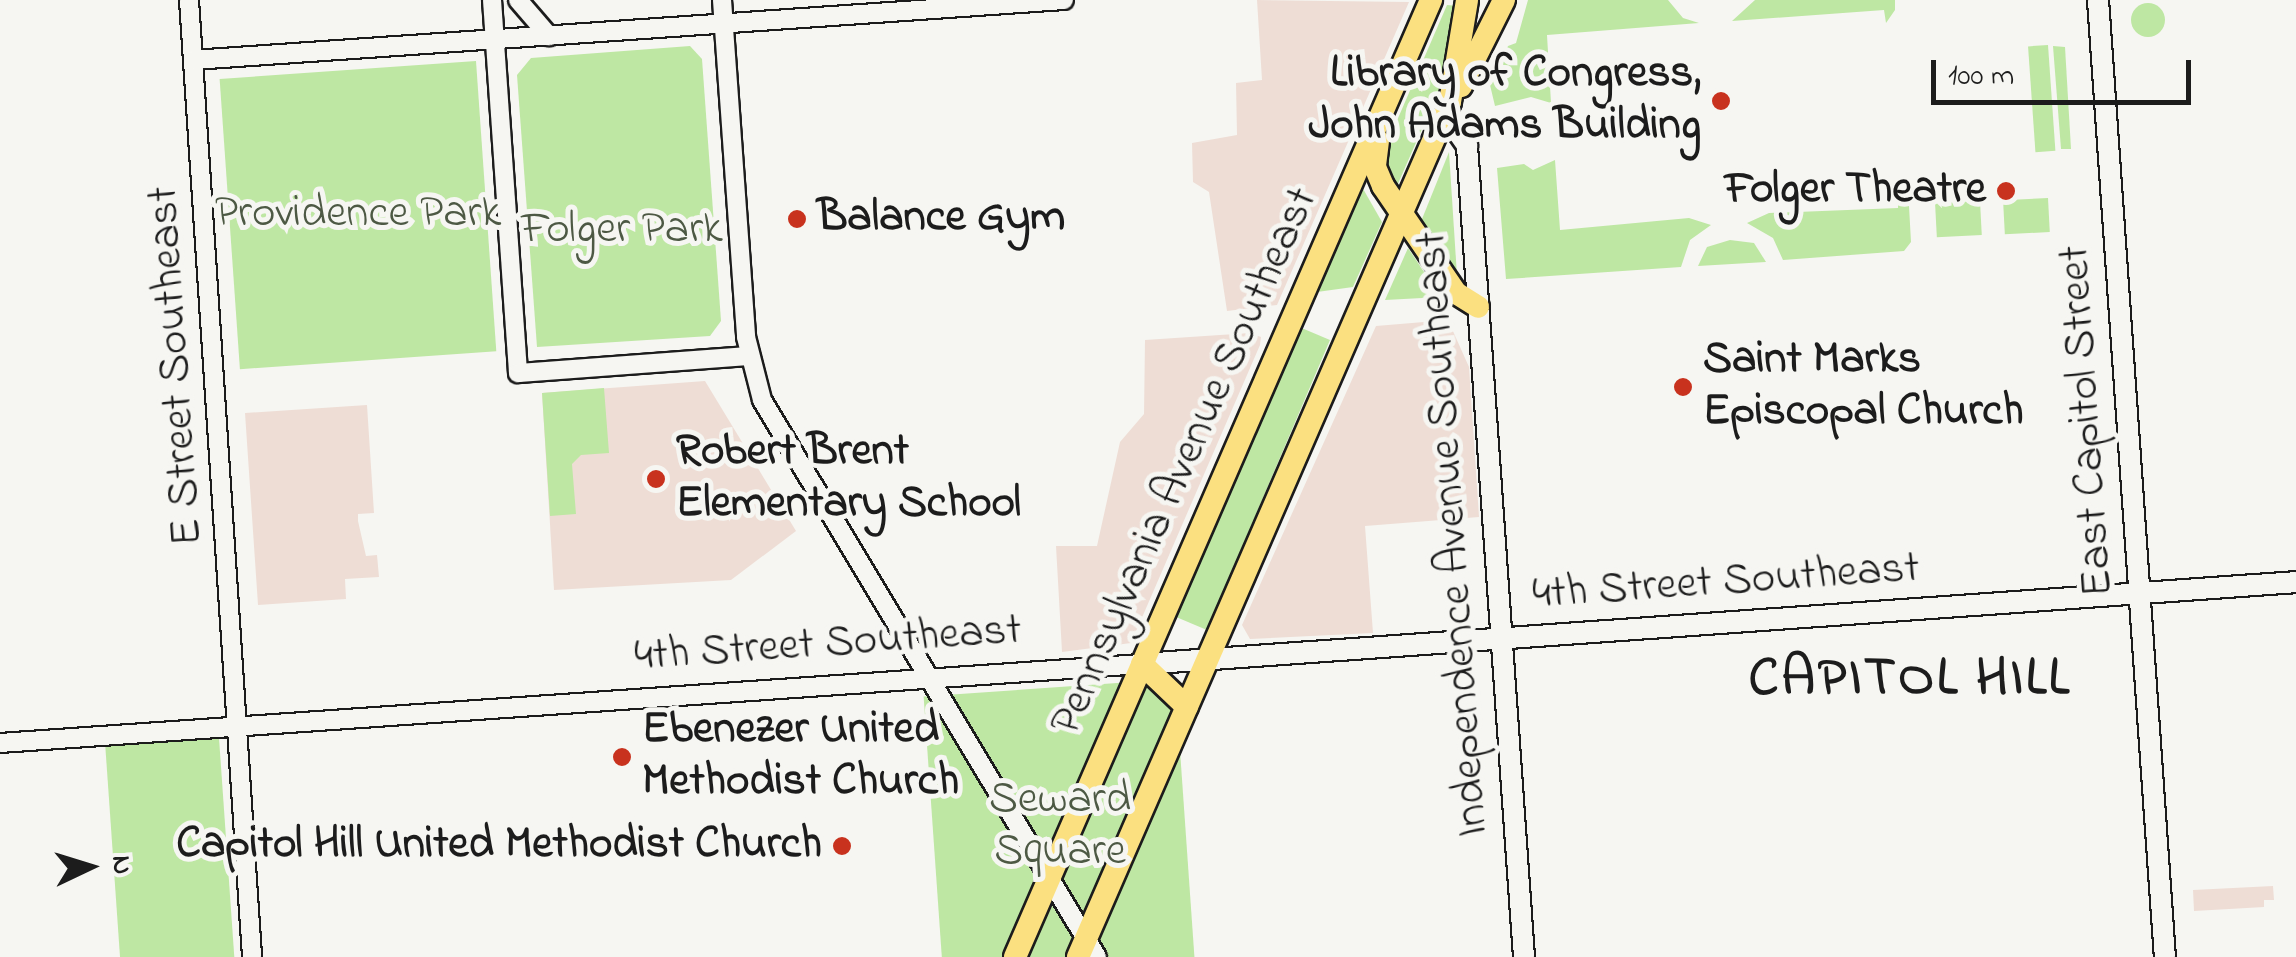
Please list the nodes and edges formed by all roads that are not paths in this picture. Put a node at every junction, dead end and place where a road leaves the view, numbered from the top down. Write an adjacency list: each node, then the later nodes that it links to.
1 (189, 0): 13 (street, E Street Southeast)
2 (492, 0): 12 (street)
3 (518, 0): 11 (street)
4 (722, 0): 10 (street)
5 (1064, 0): 10 (street)
6 (1431, 0): 14 (main road, Pennsylvania Avenue Southeast)
7 (1467, 0): 15 (main road)
8 (1504, 0): 15 (main road)
9 (2098, 0): 20 (main road, East Capitol Street)
10 (723, 24): 11 (street); 18 (street)
11 (550, 36): 12 (street)
12 (496, 40): 13 (street); 18 (street)
13 (193, 60): 26 (street, E Street Southeast)
14 (1388, 99): 16 (main road); 23 (main road, Pennsylvania Avenue Southeast)
15 (1448, 108): 16 (main road); 17 (main road, Independence Avenue Southeast)
16 (1401, 214): 17 (main road); 22 (main road)
17 (1478, 306): 21 (main road, Independence Avenue Southeast)
18 (750, 356): 24 (street)
19 (2296, 582): 20 (main road, 4th Street Southeast)
20 (2140, 593): 21 (main road, 4th Street Southeast); 33 (main road, East Capitol Street)
21 (1502, 639): 22 (main road, 4th Street Southeast); 32 (main road, Independence Avenue Southeast)
22 (1207, 659): 23 (main road, 4th Street Southeast); 25 (main road)
23 (1142, 664): 24 (street, 4th Street Southeast); 25 (main road); 28 (main road, Pennsylvania Avenue Southeast)
24 (926, 678): 26 (street, 4th Street Southeast); 28 (street)
25 (1186, 707): 29 (main road)
26 (238, 726): 27 (street, 4th Street Southeast); 30 (street, E Street Southeast)
27 (0, 743)
28 (1049, 878): 29 (street); 31 (main road, Pennsylvania Avenue Southeast)
29 (1087, 951)
30 (252, 957)
31 (1015, 957)
32 (1524, 957)
33 (2165, 957)

